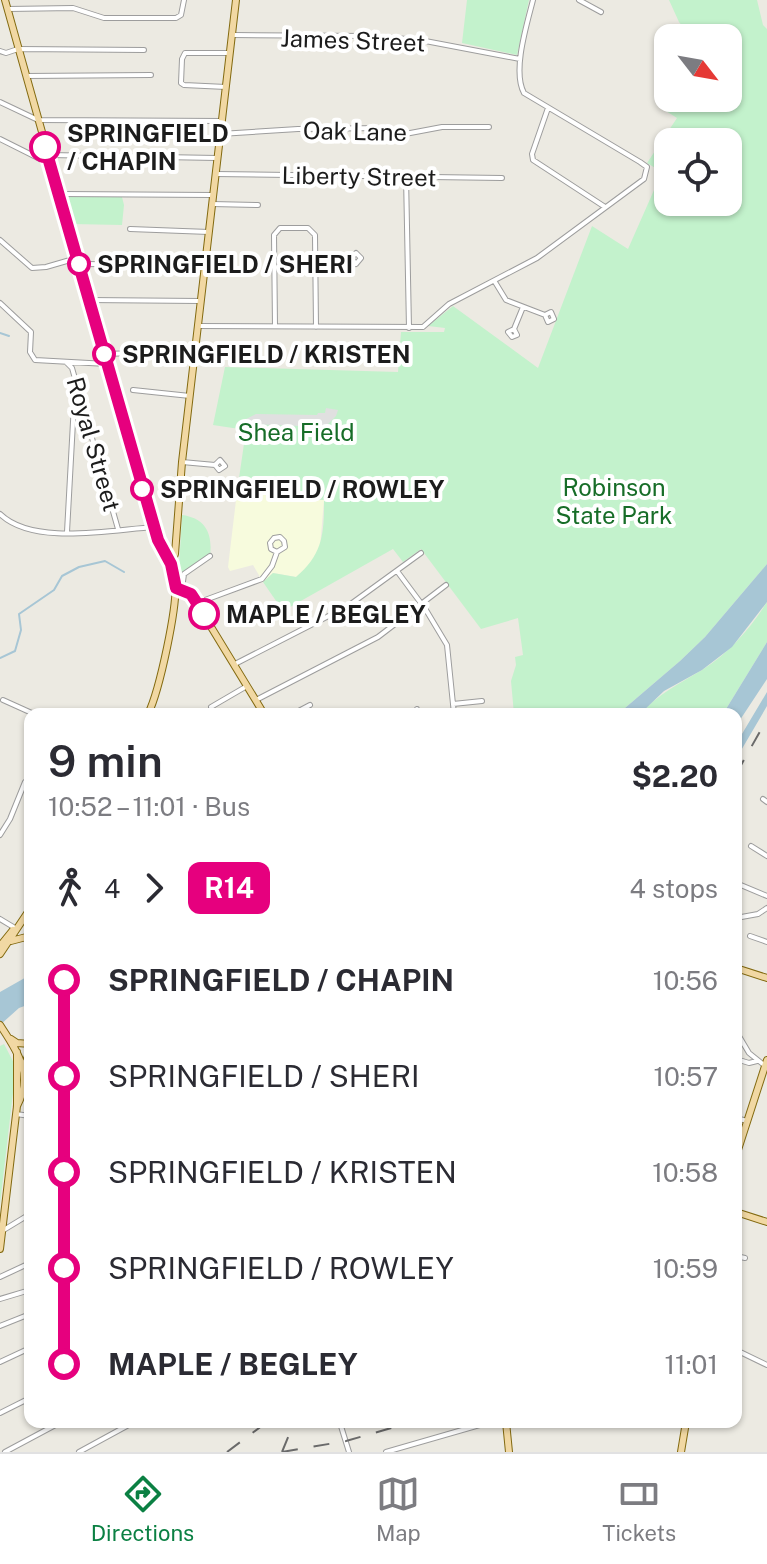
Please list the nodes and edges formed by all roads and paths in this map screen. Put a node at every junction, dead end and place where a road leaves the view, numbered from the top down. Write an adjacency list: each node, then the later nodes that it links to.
1 (5, 0): 6 (main road)
2 (184, 0): 6 (street)
3 (236, 0): 8 (main road)
4 (533, 0): 13 (street)
5 (579, 0): 7 (street)
6 (8, 9): 9 (main road)
7 (601, 12)
8 (232, 35): 12 (main road); 13 (street, James Street)
9 (18, 49): 10 (street); 11 (street); 15 (main road)
10 (144, 50)
11 (0, 51)
12 (230, 53): 16 (main road); 16 (street)
13 (520, 59): 18 (street)
14 (151, 75): 15 (street)
15 (26, 76): 19 (main road)
16 (226, 87): 20 (main road)
17 (0, 102): 19 (street)
18 (548, 108): 33 (street); 33 (street)
19 (38, 120): 20 (street); 24 (main road)
20 (222, 121): 22 (main road)
21 (489, 127): 22 (street, Oak Lane)
22 (220, 134): 25 (main road)
23 (0, 139): 26 (street)
24 (47, 155): 25 (street); 26 (main road)
25 (217, 158): 27 (main road)
26 (50, 164): 30 (main road)
27 (215, 174): 28 (street, Liberty Street); 31 (main road)
28 (406, 176): 29 (street, Liberty Street); 50 (street)
29 (502, 178)
30 (58, 194): 31 (street); 39 (main road)
31 (212, 200): 32 (street); 35 (main road)
32 (258, 205)
33 (606, 207): 41 (street)
34 (130, 229): 35 (street)
35 (209, 232): 40 (main road)
36 (0, 240): 39 (street)
37 (351, 258): 38 (street)
38 (315, 260): 48 (street); 49 (street)
39 (78, 261): 40 (street); 42 (main road)
40 (205, 265): 43 (main road)
41 (495, 282): 45 (street); 50 (street)
42 (88, 300): 43 (street); 53 (main road)
43 (200, 301): 47 (main road)
44 (0, 303): 54 (street)
45 (523, 307): 46 (street); 51 (street)
46 (545, 315)
47 (198, 326): 48 (street); 58 (main road)
48 (275, 326): 49 (street)
49 (316, 327): 50 (street)
50 (409, 328)
51 (514, 329)
52 (145, 345): 53 (street)
53 (104, 354): 55 (main road)
54 (66, 362): 55 (street); 56 (street, Royal Street)
55 (107, 364): 64 (main road)
56 (75, 378): 59 (street, Royal Street); 60 (street)
57 (133, 390): 58 (street)
58 (190, 396): 61 (main road)
59 (86, 419): 60 (street); 65 (street, Royal Street)
60 (72, 420): 66 (street)
61 (182, 462): 62 (street); 70 (main road)
62 (215, 465)
63 (0, 514): 66 (street)
64 (154, 527): 65 (street); 70 (main road)
65 (118, 529): 66 (street)
66 (67, 532)
67 (277, 552): 74 (street)
68 (421, 553): 71 (street)
69 (210, 556): 73 (street)
70 (171, 564): 73 (main road)
71 (397, 571): 75 (street); 76 (street)
72 (446, 585): 75 (street)
73 (179, 588): 74 (main road); 83 (main road)
74 (197, 603): 76 (main road)
75 (422, 605): 79 (street); 81 (street)
76 (235, 664): 77 (main road)
77 (247, 685): 79 (main road); 84 (street)
78 (3, 700): 88 (street)
79 (256, 700): 85 (main road)
80 (482, 701): 81 (street)
81 (453, 704): 87 (street)
82 (310, 705): 86 (street)
83 (150, 708)
84 (212, 708)
85 (260, 708)
86 (304, 708)
87 (453, 708)
88 (24, 709)
89 (24, 784): 90 (street)
90 (0, 835)
91 (751, 846): 92 (street)
92 (767, 856)
93 (742, 886): 94 (street)
94 (767, 896)
95 (767, 908): 97 (street)
96 (24, 917): 99 (main road)
97 (742, 917)
98 (0, 919): 99 (street)
99 (16, 928): 100 (main road); 103 (main road); 105 (main road)
100 (24, 933)
101 (750, 936): 104 (street)
102 (24, 937): 103 (main road)
103 (8, 942): 106 (main road)
104 (767, 942)
105 (0, 946)
106 (0, 954)
107 (742, 970): 108 (main road)
108 (767, 978)
109 (0, 1025): 110 (main road)
110 (8, 1037): 112 (main road); 114 (main road)
111 (742, 1043): 115 (street)
112 (24, 1045)
113 (24, 1049): 114 (main road)
114 (17, 1052): 119 (main road); 120 (main road)
115 (757, 1060): 116 (street); 117 (street)
116 (742, 1061)
117 (766, 1063): 124 (main road)
118 (24, 1073): 119 (main road)
119 (23, 1077): 120 (main road)
120 (17, 1106): 121 (main road)
121 (16, 1114): 122 (street); 129 (main road)
122 (24, 1115)
123 (742, 1120): 124 (street)
124 (747, 1121): 125 (main road)
125 (742, 1137)
126 (742, 1214): 128 (main road)
127 (24, 1218): 129 (street)
128 (767, 1222)
129 (2, 1231): 130 (main road)
130 (0, 1249)
131 (742, 1257): 132 (street)
132 (745, 1258)
133 (24, 1266): 134 (street)
134 (0, 1277)
135 (24, 1292): 136 (street)
136 (0, 1299)
137 (24, 1316): 138 (street)
138 (0, 1326)
139 (24, 1351): 141 (street)
140 (742, 1353): 142 (street)
141 (0, 1362)
142 (767, 1365)
143 (24, 1401): 144 (street)
144 (0, 1413)
145 (50, 1428): 151 (street)
146 (123, 1428): 152 (street)
147 (342, 1428): 153 (street)
148 (469, 1428): 154 (street)
149 (507, 1428): 155 (main road)
150 (685, 1428): 156 (main road)
151 (5, 1452)
152 (79, 1452)
153 (349, 1452)
154 (386, 1452)
155 (509, 1452)
156 (681, 1452)

